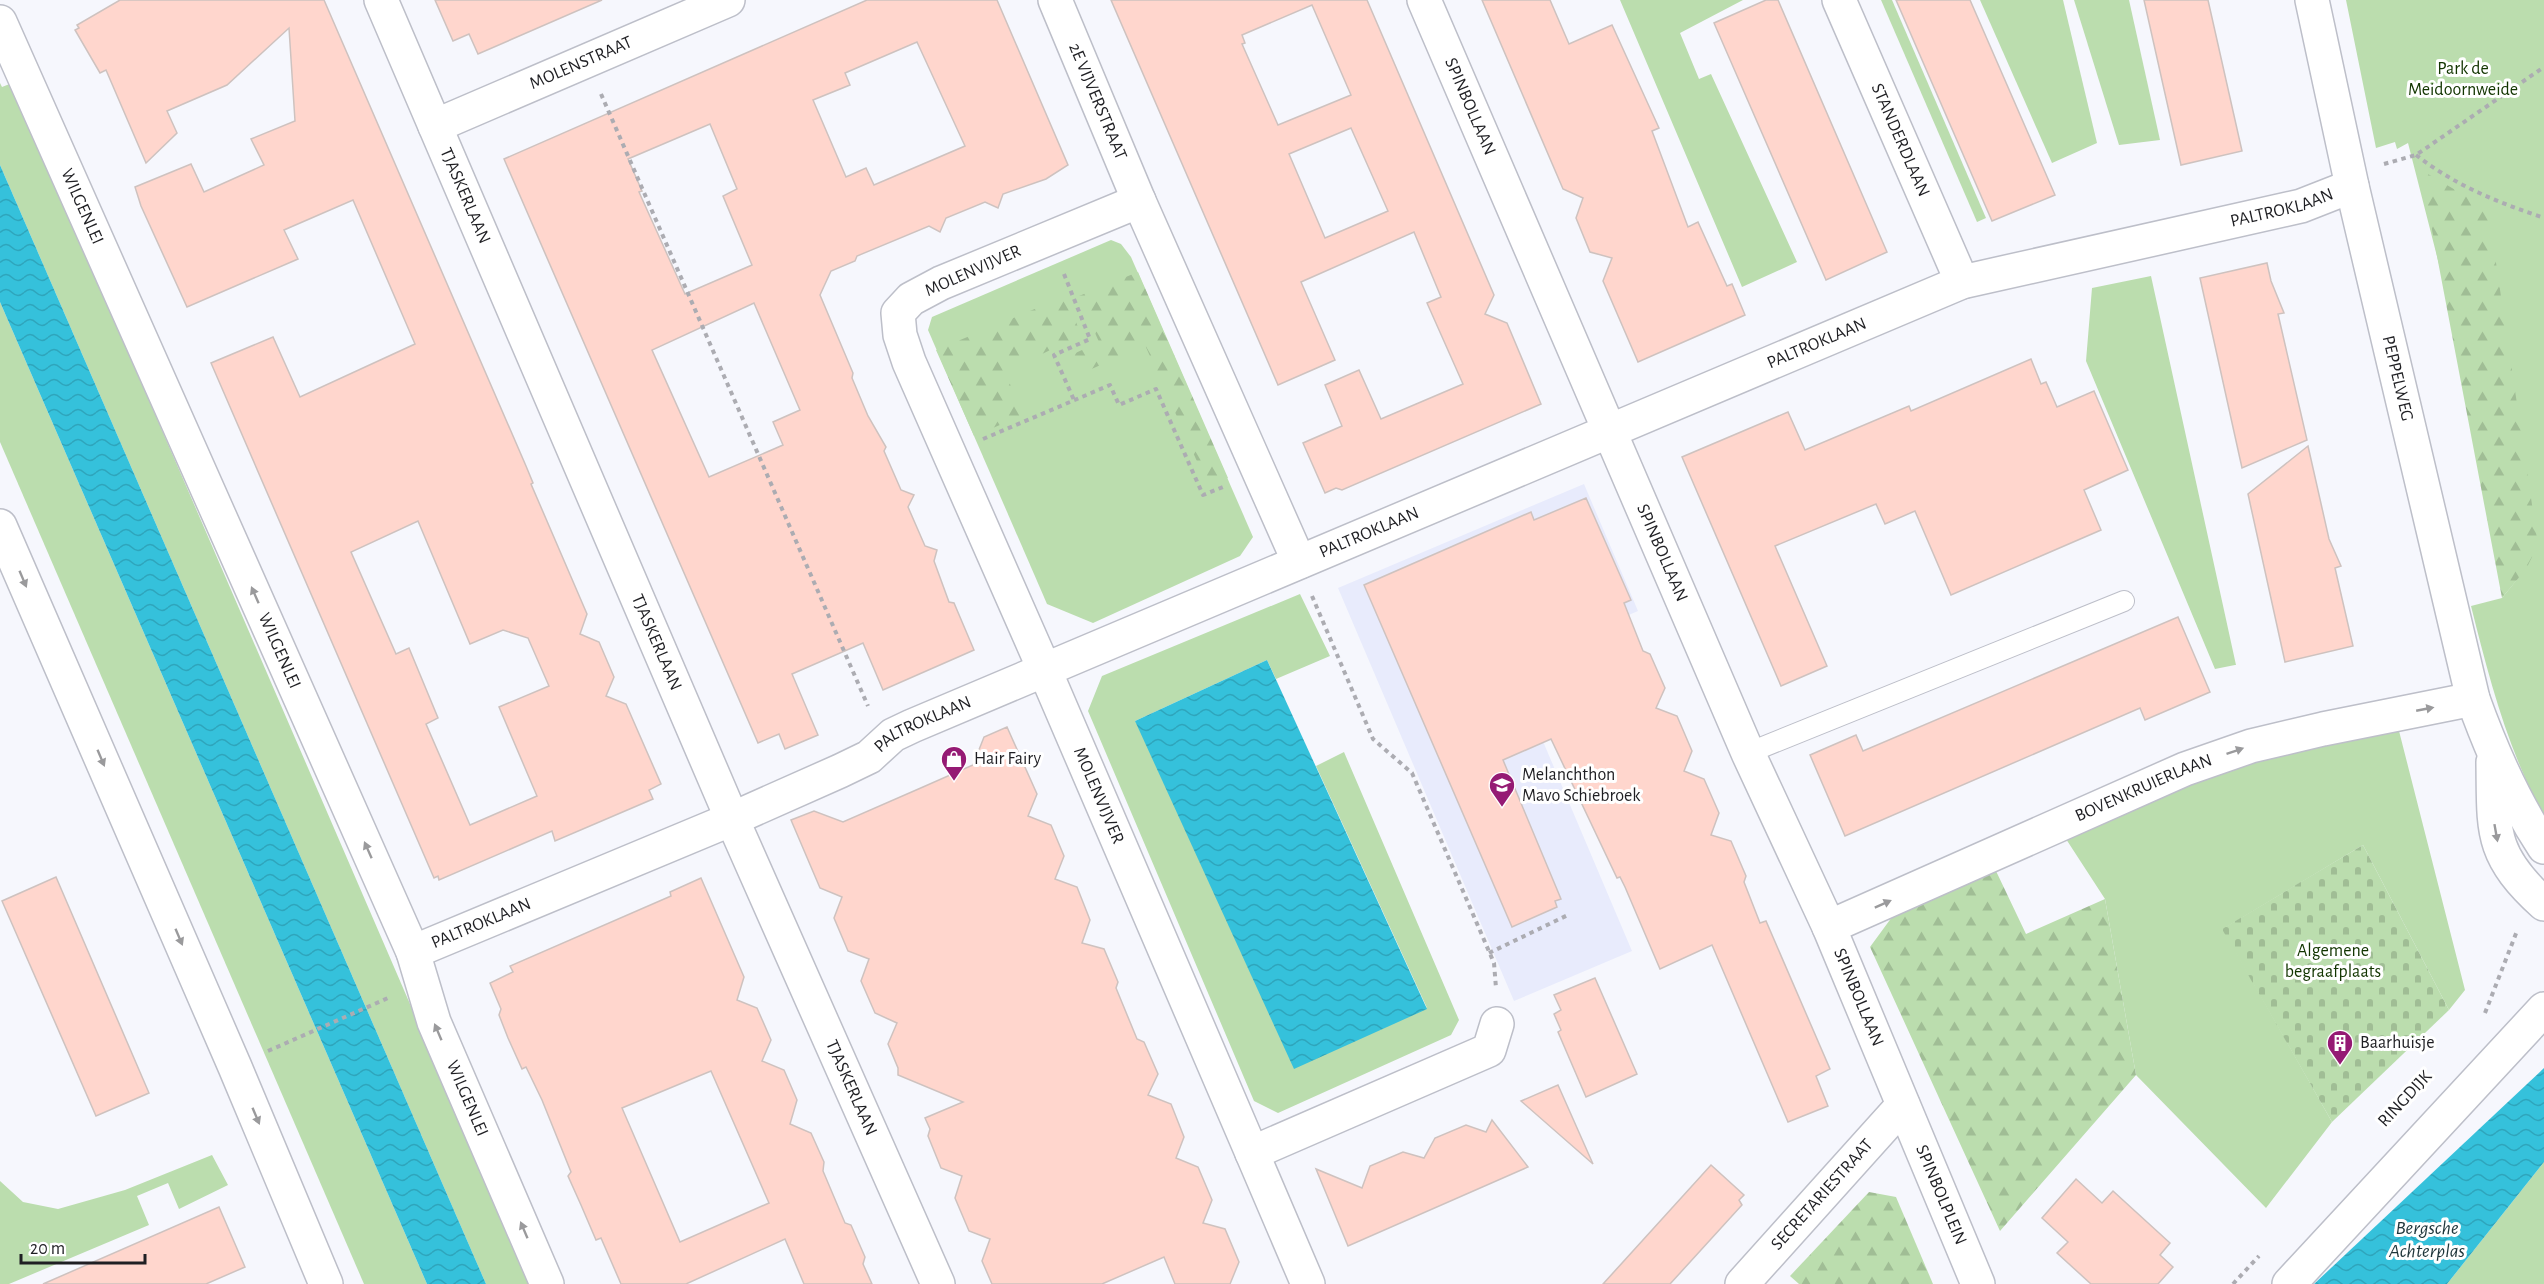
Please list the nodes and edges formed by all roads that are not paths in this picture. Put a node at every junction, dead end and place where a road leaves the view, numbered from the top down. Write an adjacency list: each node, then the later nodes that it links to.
1 (381, 0): 8 (street, TJASKERLAAN)
2 (728, 0): 8 (street, MOLENSTRAAT)
3 (1055, 0): 10 (street, 2E VIJVERSTRAAT)
4 (1424, 0): 12 (street, SPINBOLLAAN)
5 (1839, 0): 11 (street, STANDERDLAAN)
6 (2312, 0): 9 (street, PEPPELWEG)
7 (0, 22): 24 (street, WILGENLEI, one-way to 7)
8 (435, 126): 20 (street, TJASKERLAAN)
9 (2352, 186): 11 (street, PALTROKLAAN); 17 (street, PEPPELWEG)
10 (1139, 201): 14 (street); 16 (street, MOLENVIJVER)
11 (1962, 282): 12 (street, PALTROKLAAN)
12 (1610, 430): 14 (street, PALTROKLAAN); 18 (street, SPINBOLLAAN)
13 (0, 526): 29 (street, one-way to 29)
14 (1299, 562): 16 (street, PALTROKLAAN)
15 (2124, 601): 18 (lane)
16 (1045, 671): 20 (street, PALTROKLAAN); 28 (street, MOLENVIJVER)
17 (2473, 699): 19 (street, PEPPELWEG); 23 (street, BOVENKRUIERLAAN, one-way to 17)
18 (1748, 753): 23 (street, SPINBOLLAAN)
19 (2493, 754): 21 (street, PEPPELWEG); 22 (street, PEPPELWEG, one-way to 22)
20 (732, 819): 24 (street, PALTROKLAAN); 31 (street, TJASKERLAAN)
21 (2544, 847)
22 (2542, 902)
23 (1829, 927): 27 (street, SPINBOLLAAN)
24 (413, 952): 30 (street, WILGENLEI, one-way to 24)
25 (2544, 1009): 35 (street)
26 (1497, 1023): 28 (street)
27 (1903, 1105): 33 (street, SECRETARIESTRAAT); 34 (street, SPINBOLPLEIN)
28 (1252, 1153): 32 (street, MOLENVIJVER)
29 (326, 1284)
30 (547, 1284)
31 (938, 1284)
32 (1308, 1284)
33 (1742, 1284)
34 (1978, 1284)
35 (2289, 1284)

